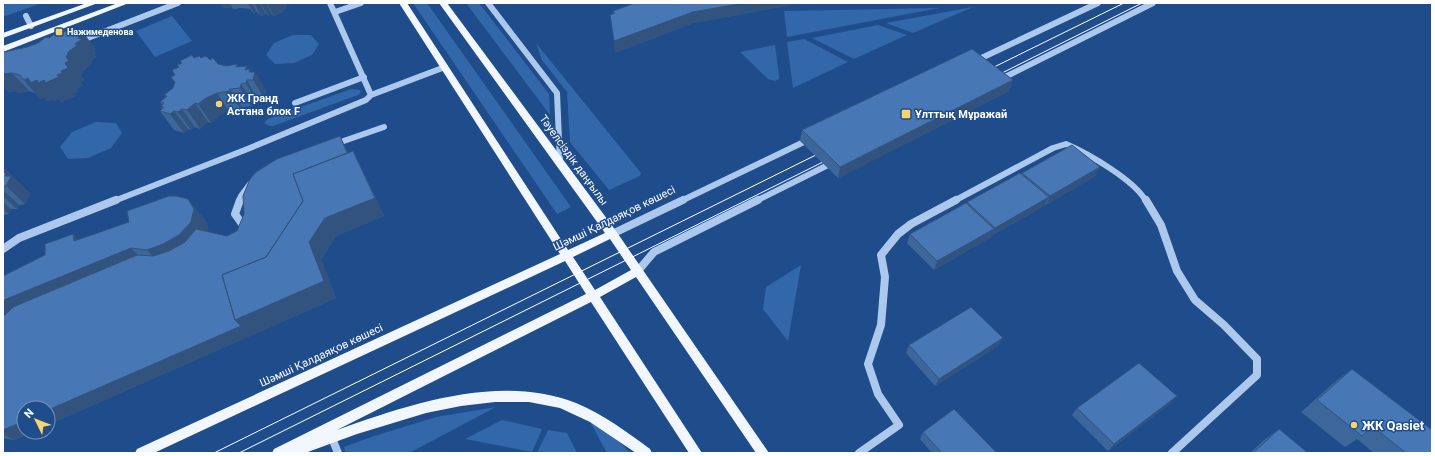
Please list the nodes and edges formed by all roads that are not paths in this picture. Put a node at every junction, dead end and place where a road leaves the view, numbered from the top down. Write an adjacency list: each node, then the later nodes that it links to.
1 (94, 3): 11 (main road)
2 (125, 3): 17 (main road)
3 (178, 3): 16 (street)
4 (330, 3): 12 (street)
5 (361, 3): 12 (street)
6 (403, 3): 19 (main road)
7 (443, 3): 28 (main road, Тәуелсіздік даңғылы)
8 (488, 3): 28 (street)
9 (1098, 3): 18 (street)
10 (1153, 3): 21 (street)
11 (77, 9): 14 (main road); 17 (main road)
12 (335, 12): 20 (street)
13 (26, 16): 14 (street)
14 (32, 26): 15 (main road)
15 (3, 36)
16 (76, 43)
17 (6, 47)
18 (969, 64)
19 (444, 67): 22 (street); 33 (main road)
20 (364, 77): 22 (street); 23 (street)
21 (994, 83)
22 (371, 95): 32 (street)
23 (295, 103)
24 (384, 127): 26 (street)
25 (818, 135): 30 (street, Шәмші Қалдаяқов көшесі)
26 (326, 148)
27 (839, 160): 34 (street)
28 (560, 163): 30 (main road, Тәуелсіздік даңғылы)
29 (253, 181): 31 (street)
30 (612, 234): 33 (main road, Шәмші Қалдаяқов көшесі); 34 (main road, Тәуелсіздік даңғылы)
31 (242, 235)
32 (3, 249)
33 (567, 255): 35 (main road); 37 (main road, Шәмші Қалдаяқов көшесі)
34 (638, 272): 35 (main road); 43 (main road, Тәуелсіздік даңғылы)
35 (593, 296): 38 (main road); 42 (main road)
36 (332, 438): 39 (main road); 40 (street); 41 (main road)
37 (140, 453)
38 (278, 453)
39 (290, 453)
40 (338, 453)
41 (646, 453)
42 (696, 453)
43 (763, 453)
44 (859, 453): 45 (street)
45 (1172, 453)

